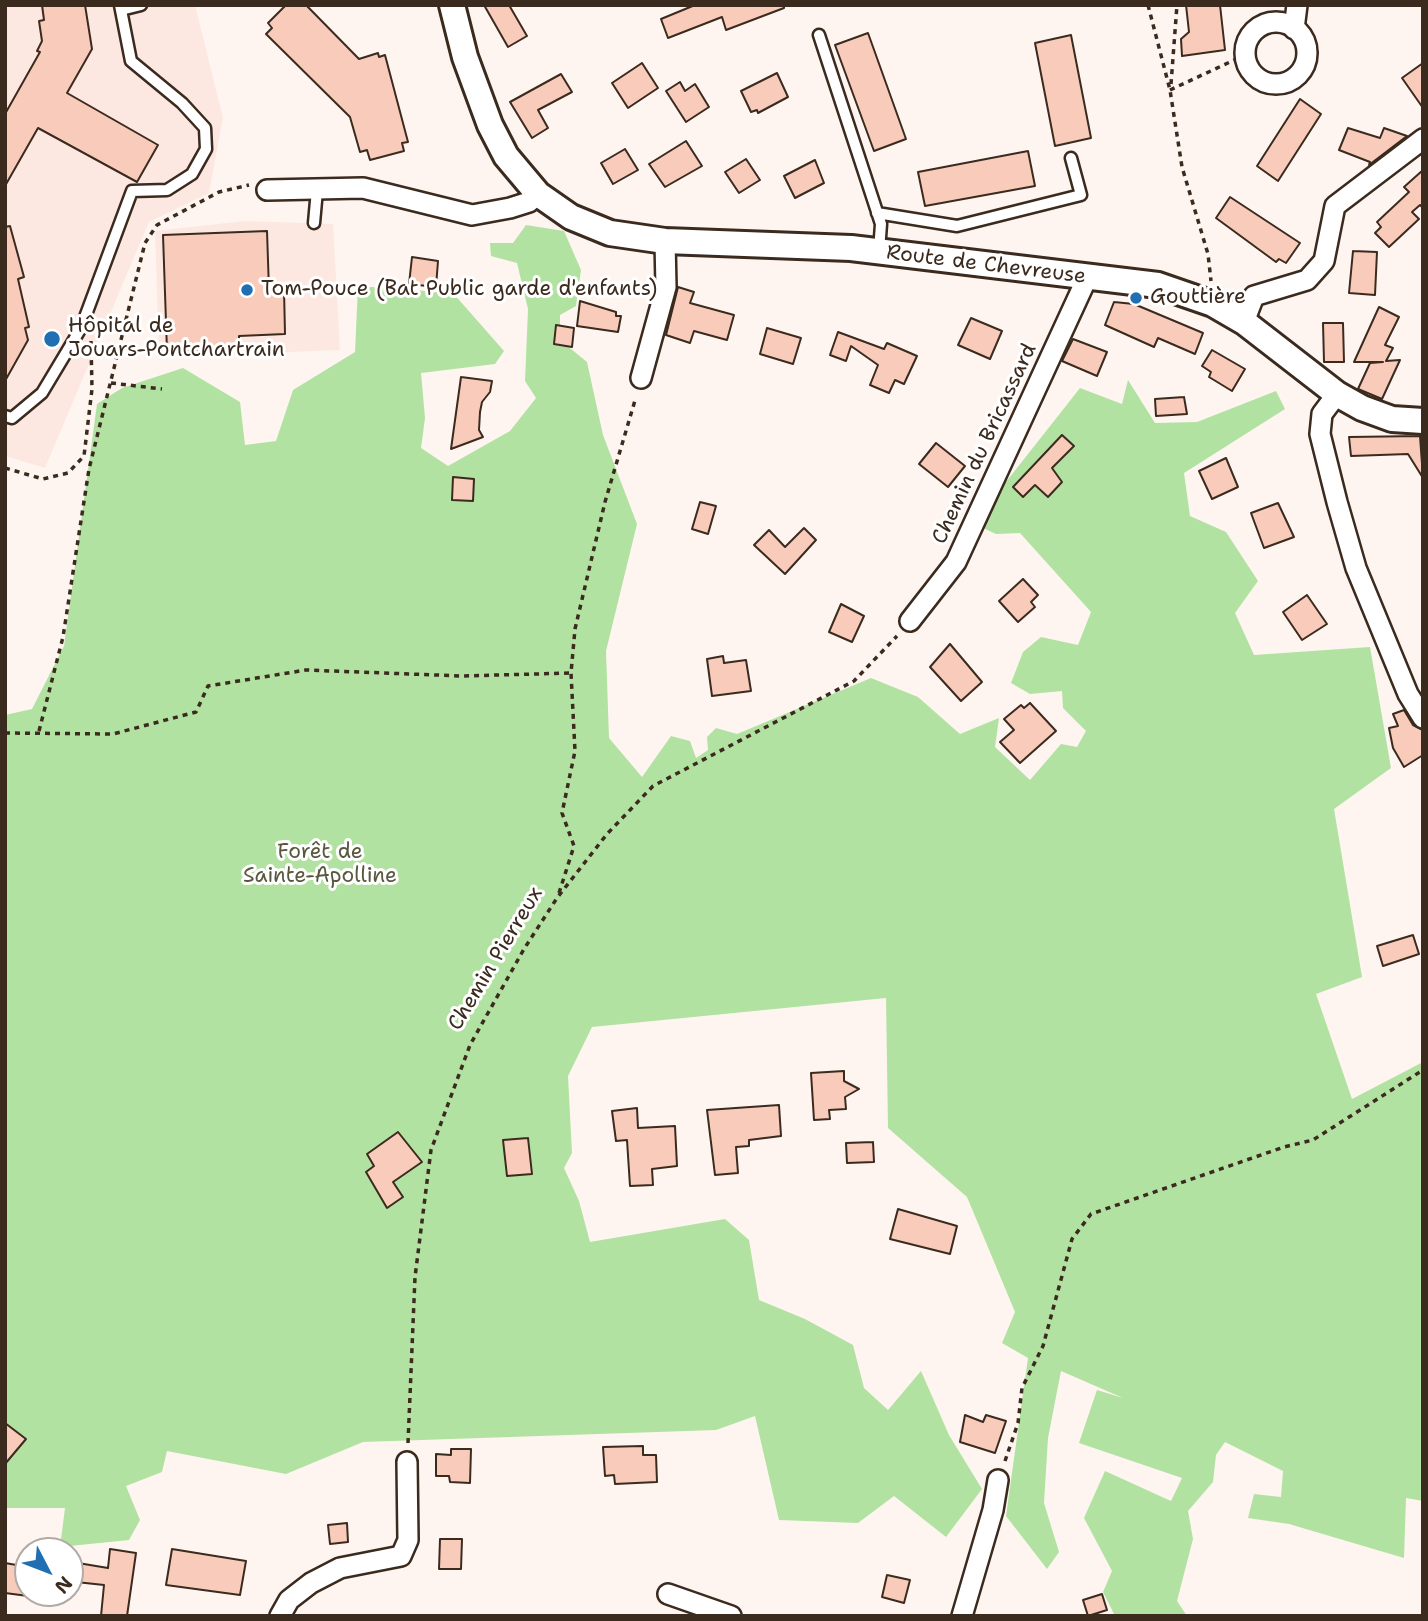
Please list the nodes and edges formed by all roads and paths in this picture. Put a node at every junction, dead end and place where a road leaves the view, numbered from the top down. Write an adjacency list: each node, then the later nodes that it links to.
1 (141, 5): 6 (lane)
2 (452, 5): 13 (street, Route de Chevreuse)
3 (1148, 5): 10 (path)
4 (1177, 5): 10 (path)
5 (1297, 5): 7 (street)
6 (121, 8): 23 (lane)
7 (1294, 29): 9 (street); 9 (street)
8 (820, 35): 16 (lane)
9 (1245, 55): 10 (path)
10 (1170, 90): 21 (path)
11 (1423, 139): 22 (street)
12 (1071, 158): 16 (lane)
13 (533, 188): 15 (street); 18 (street, Route de Chevreuse)
14 (267, 190): 15 (street); 25 (path)
15 (317, 190): 17 (lane)
16 (877, 213): 19 (lane)
17 (314, 223)
18 (665, 241): 19 (street, Route de Chevreuse); 24 (street)
19 (879, 251): 20 (street, Route de Chevreuse)
20 (1087, 278): 21 (street, Route de Chevreuse); 31 (street, Chemin du Bricassard)
21 (1213, 304): 22 (street, Route de Chevreuse)
22 (1244, 322): 27 (street, Route de Chevreuse)
23 (81, 328): 28 (lane); 30 (path)
24 (641, 378): 32 (path)
25 (111, 383): 26 (path); 36 (path)
26 (162, 389)
27 (1337, 394): 29 (street, Route de Chevreuse); 34 (street)
28 (5, 416)
29 (1423, 421)
30 (5, 468)
31 (910, 621): 38 (path, Chemin Pierreux)
32 (571, 673): 36 (path); 38 (path)
33 (1423, 680): 34 (street)
34 (1408, 694): 35 (street)
35 (1423, 718)
36 (39, 731): 37 (path)
37 (5, 733)
38 (557, 898): 40 (path, Chemin Pierreux)
39 (1423, 1070): 41 (path)
40 (407, 1462): 43 (street)
41 (998, 1480): 45 (street)
42 (668, 1594): 44 (street)
43 (280, 1616)
44 (731, 1616)
45 (962, 1616)

